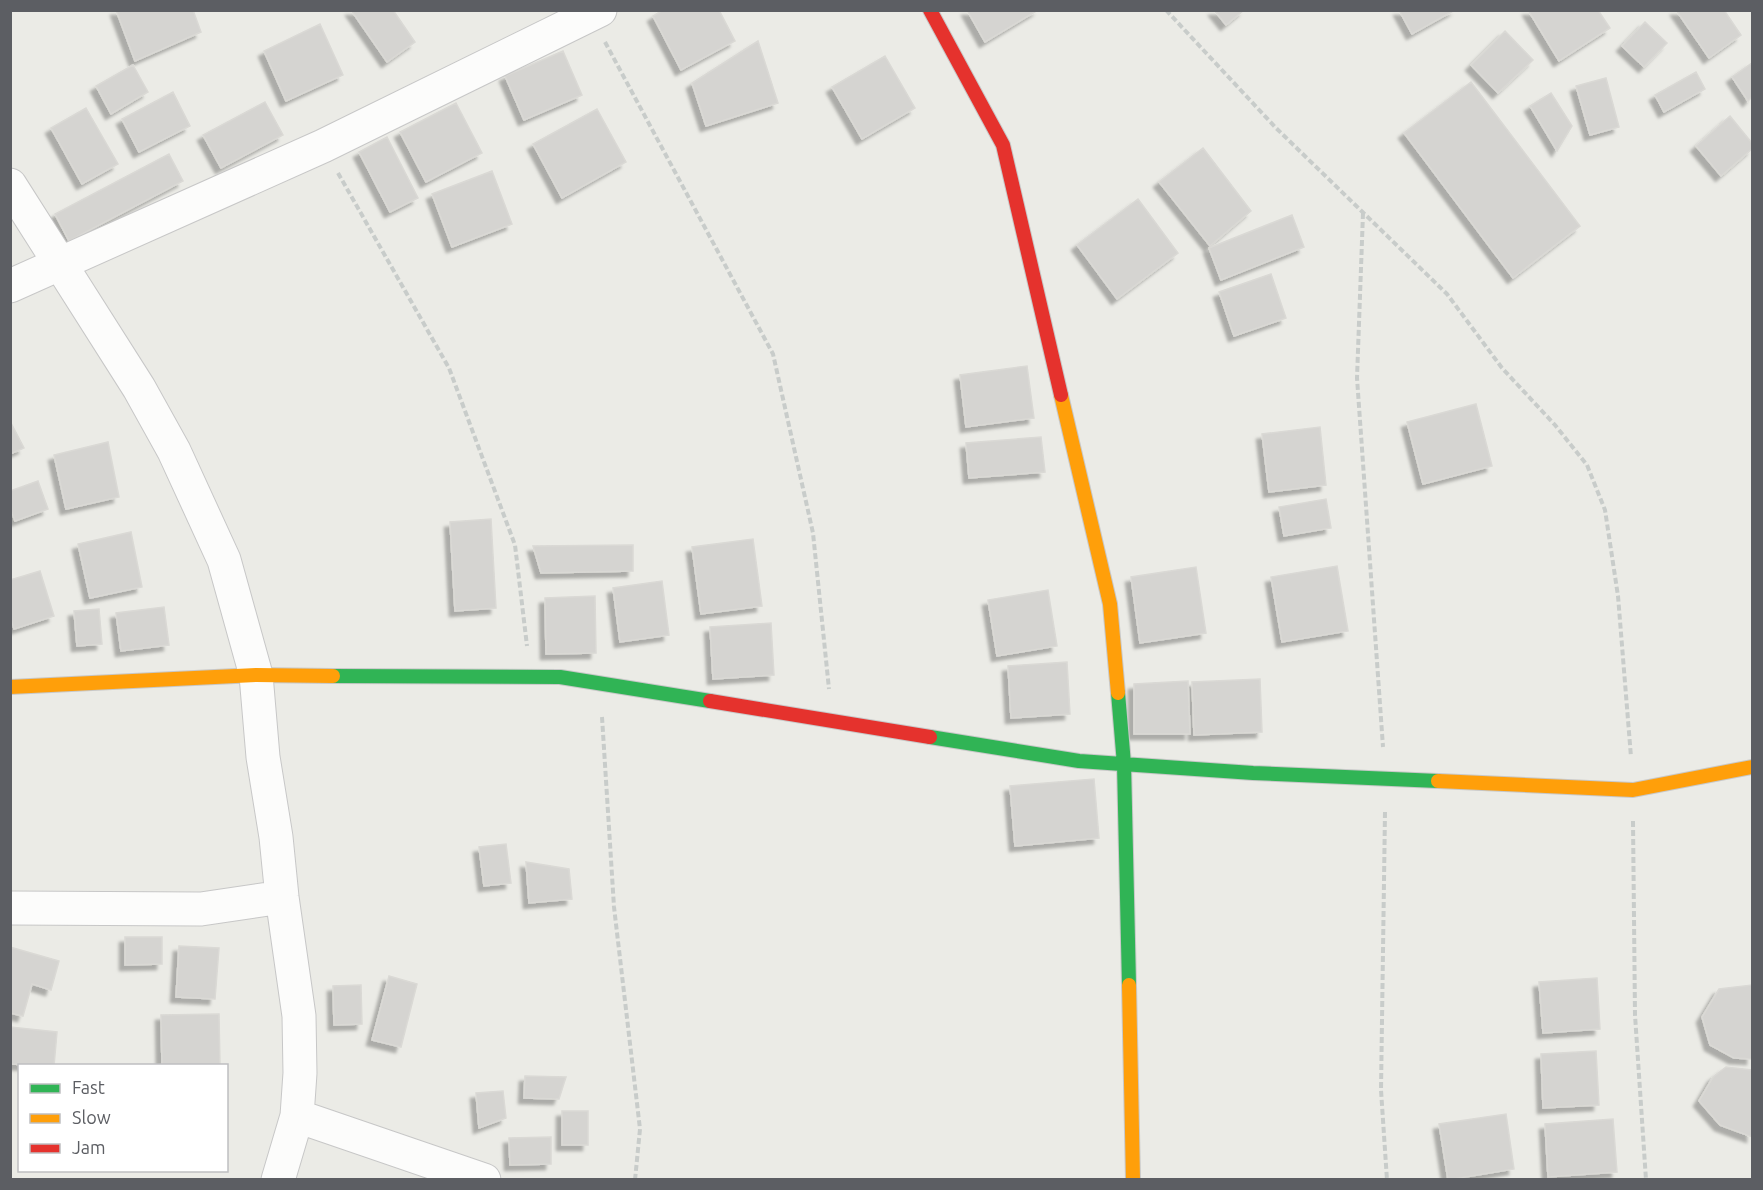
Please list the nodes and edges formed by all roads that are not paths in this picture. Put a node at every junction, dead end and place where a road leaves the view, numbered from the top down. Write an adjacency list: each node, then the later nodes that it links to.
1 (930, 10): 8 (street)
2 (596, 13): 4 (street)
3 (10, 185): 4 (street)
4 (60, 266): 5 (street); 6 (street)
5 (10, 286)
6 (256, 675): 7 (street); 8 (street); 10 (street)
7 (10, 687)
8 (1124, 764): 9 (street); 15 (street)
9 (1752, 767)
10 (282, 897): 11 (street); 12 (street)
11 (10, 908)
12 (297, 1116): 13 (street); 14 (street)
13 (278, 1179)
14 (484, 1179)
15 (1133, 1179)

